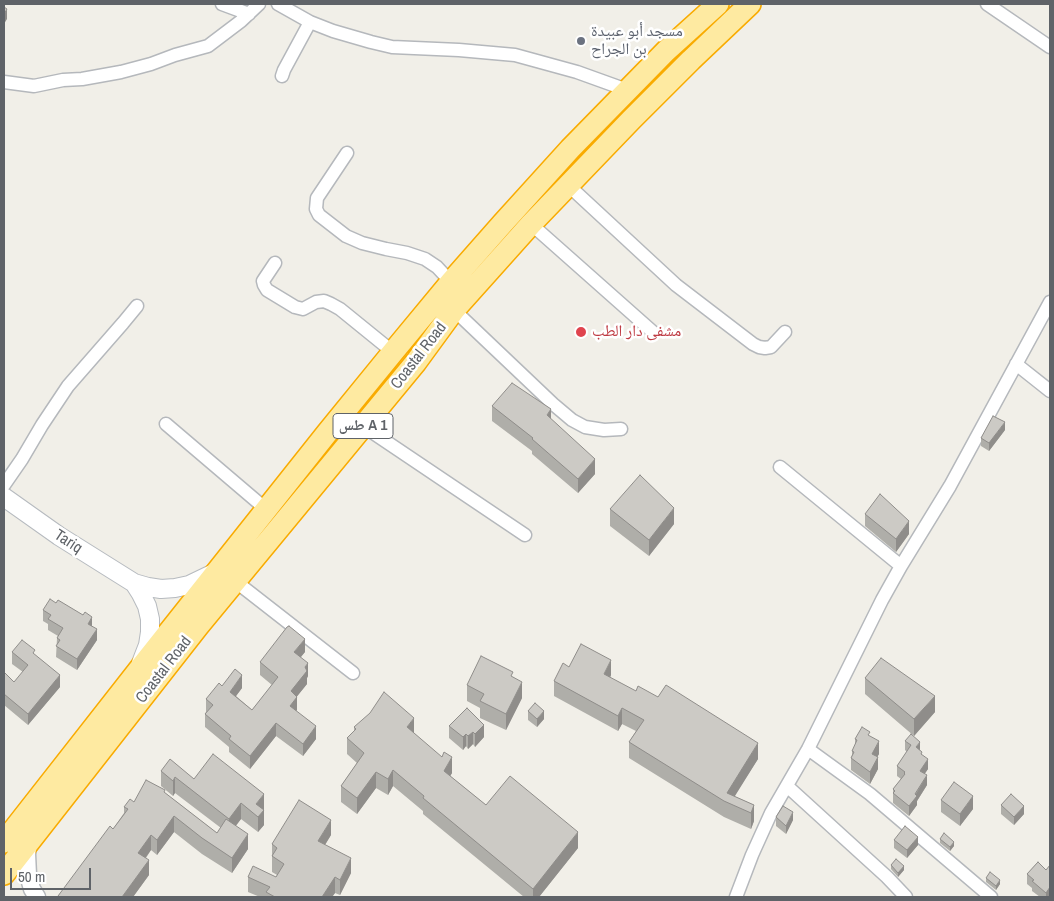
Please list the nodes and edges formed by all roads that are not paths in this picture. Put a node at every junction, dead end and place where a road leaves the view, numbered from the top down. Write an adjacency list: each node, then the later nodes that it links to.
1 (222, 4): 7 (street)
2 (259, 4): 7 (street)
3 (278, 4): 8 (street)
4 (718, 4): 12 (highway, Coastal Road / طس A 1)
5 (750, 4): 14 (highway, Coastal Road / طس A 1)
6 (987, 4): 9 (street)
7 (249, 14): 11 (street)
8 (310, 22): 10 (street); 12 (street)
9 (1050, 47)
10 (282, 76)
11 (4, 82)
12 (627, 90): 17 (highway, Coastal Road / طس A 1)
13 (347, 153): 17 (street)
14 (568, 185): 15 (highway, Coastal Road / طس A 1); 22 (street)
15 (531, 224): 20 (highway, Coastal Road / طس A 1); 21 (street)
16 (275, 264): 23 (street)
17 (451, 282): 23 (highway, Coastal Road / طس A 1)
18 (1050, 302): 24 (street)
19 (137, 306): 30 (street)
20 (454, 310): 27 (highway, Coastal Road / طس A 1); 28 (street)
21 (654, 332)
22 (785, 332)
23 (393, 352): 32 (highway, Coastal Road / طس A 1)
24 (1016, 364): 25 (street); 34 (street)
25 (1050, 391)
26 (166, 424): 32 (street)
27 (363, 426): 33 (street); 35 (highway, Coastal Road / طس A 1)
28 (621, 429)
29 (780, 467): 34 (street)
30 (4, 485)
31 (4, 497): 36 (main road, Tariq)
32 (267, 510): 35 (highway, Coastal Road / طس A 1)
33 (525, 535)
34 (901, 566): 39 (street)
35 (226, 576): 36 (main road); 37 (highway, Coastal Road / طس A 1); 38 (street); 41 (highway, Coastal Road / طس A 1)
36 (134, 584): 37 (main road)
37 (138, 671): 42 (highway, Coastal Road / طس A 1)
38 (353, 673)
39 (808, 748): 40 (street); 47 (street)
40 (787, 786): 45 (street); 46 (street)
41 (29, 841): 43 (highway, Coastal Road / طس A 1); 44 (street)
42 (4, 842)
43 (4, 874)
44 (37, 897)
45 (736, 897)
46 (906, 897)
47 (991, 897)

